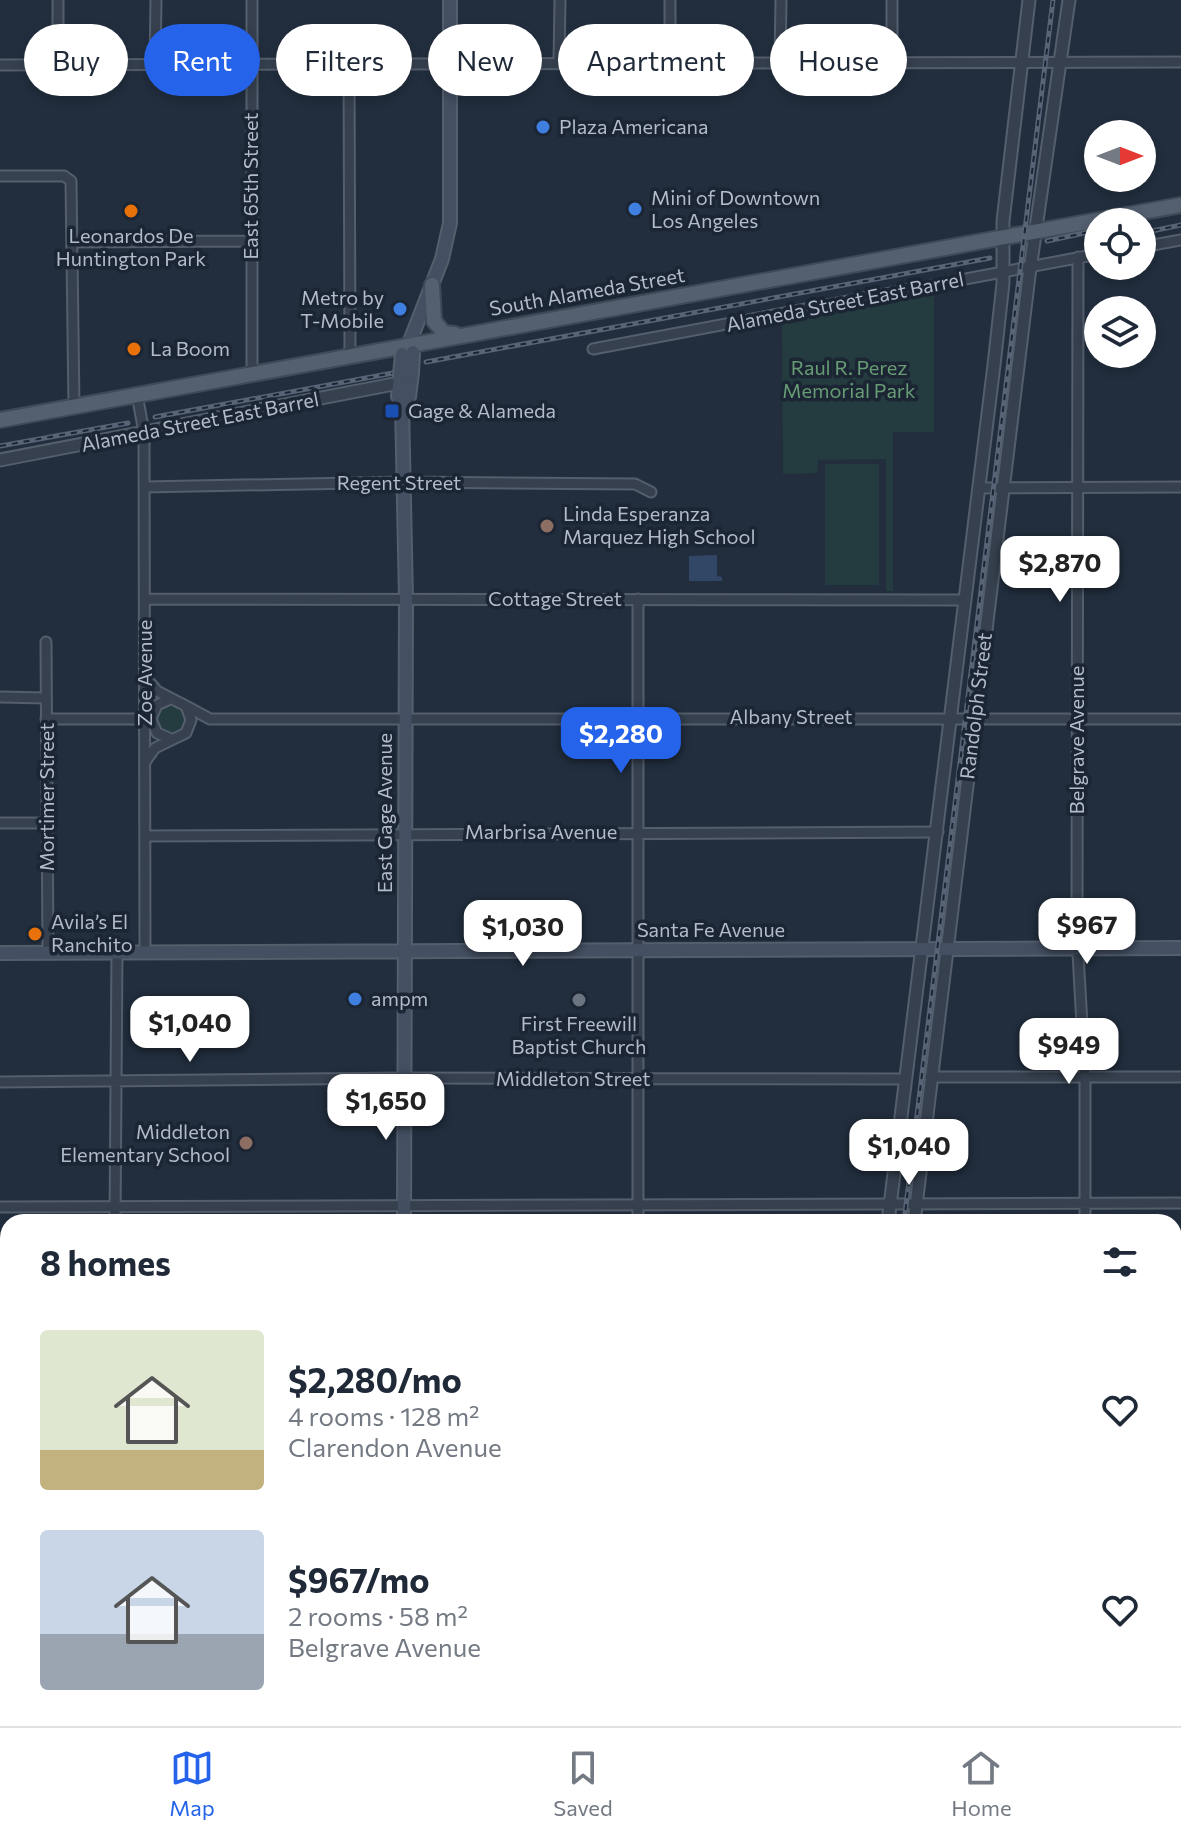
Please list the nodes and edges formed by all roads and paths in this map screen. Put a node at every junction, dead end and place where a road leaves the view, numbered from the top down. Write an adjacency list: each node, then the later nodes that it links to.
1 (58, 0): 11 (street)
2 (156, 0): 12 (street)
3 (252, 0): 13 (street, East 65th Street)
4 (450, 0): 14 (main road, East Gage Avenue)
5 (560, 0): 15 (street)
6 (670, 0): 16 (street)
7 (781, 0): 17 (street)
8 (892, 0): 18 (street)
9 (1029, 0): 20 (street, Randolph Street)
10 (1069, 0): 21 (street, Randolph Street)
11 (58, 24)
12 (156, 24)
13 (252, 24)
14 (450, 24)
15 (560, 24)
16 (670, 24)
17 (781, 24)
18 (892, 24)
19 (907, 62): 20 (street)
20 (1022, 62): 21 (street); 31 (street, Randolph Street)
21 (1061, 62): 22 (street); 30 (street, Randolph Street)
22 (1181, 62)
23 (0, 65): 24 (street)
24 (24, 65)
25 (252, 96): 33 (street, East 65th Street)
26 (349, 96): 44 (street)
27 (450, 96): 40 (main road, East Gage Avenue)
28 (0, 176): 34 (street)
29 (1181, 205): 30 (main road, South Alameda Street)
30 (1035, 232): 31 (main road, South Alameda Street); 38 (street, Randolph Street)
31 (1002, 238): 39 (street, Randolph Street); 41 (main road, South Alameda Street)
32 (1181, 240): 35 (street)
33 (251, 241): 34 (street); 45 (street, East 65th Street)
34 (72, 242): 48 (street)
35 (1156, 244)
36 (1084, 256): 37 (street, Alameda Street East Barrel)
37 (1078, 257): 38 (street, Alameda Street East Barrel); 57 (street, Belgrave Avenue)
38 (1030, 267): 39 (street, Alameda Street East Barrel); 56 (street, Randolph Street)
39 (1003, 273): 42 (street, Alameda Street East Barrel); 55 (street, Randolph Street)
40 (432, 285): 41 (main road); 43 (main road, East Gage Avenue)
41 (467, 334): 43 (main road, South Alameda Street)
42 (593, 349)
43 (409, 351): 44 (main road, South Alameda Street); 46 (main road, East Gage Avenue, bridge)
44 (350, 355): 45 (main road, South Alameda Street)
45 (252, 373): 47 (main road, South Alameda Street)
46 (404, 377): 50 (street, Alameda Street East Barrel); 52 (main road, East Gage Avenue)
47 (137, 394): 48 (main road, South Alameda Street); 50 (street, Zoe Avenue)
48 (74, 406): 49 (main road, South Alameda Street)
49 (0, 420)
50 (144, 433): 51 (street, Alameda Street East Barrel); 53 (street, Zoe Avenue)
51 (0, 460)
52 (403, 482): 53 (street, Regent Street); 58 (street, Regent Street); 60 (main road, East Gage Avenue)
53 (144, 487): 59 (street, Zoe Avenue)
54 (1181, 487): 57 (street)
55 (979, 488): 56 (street); 62 (street, Randolph Street)
56 (1003, 488): 57 (street); 76 (street, Randolph Street)
57 (1077, 488): 77 (street, Belgrave Avenue)
58 (651, 492)
59 (145, 599): 60 (street, Cottage Street); 64 (street, Zoe Avenue)
60 (406, 599): 61 (street, Cottage Street); 71 (main road, East Gage Avenue)
61 (638, 599): 62 (street, Cottage Street); 69 (street)
62 (965, 600): 70 (street, Randolph Street)
63 (46, 642): 66 (street, Mortimer Street)
64 (145, 675): 67 (street, Albany Street); 73 (street, Zoe Avenue)
65 (0, 697): 66 (street)
66 (46, 698): 72 (street, Mortimer Street)
67 (171, 699): 68 (street, Albany Street); 73 (street)
68 (186, 706): 74 (street, Albany Street); 78 (street)
69 (638, 717): 70 (street, Albany Street); 71 (street, Albany Street); 83 (street)
70 (952, 717): 76 (street, Albany Street); 84 (street, Randolph Street)
71 (405, 718): 74 (street, Albany Street); 85 (main road, East Gage Avenue)
72 (46, 719): 73 (street); 82 (street, Mortimer Street)
73 (148, 719): 79 (street); 80 (street, Zoe Avenue)
74 (210, 719): 78 (street, Albany Street)
75 (1181, 719): 77 (street, Albany Street)
76 (975, 720): 77 (street, Albany Street); 90 (street, Randolph Street)
77 (1077, 720): 87 (street, Belgrave Avenue)
78 (186, 733): 79 (street, Albany Street)
79 (171, 739): 80 (street, Albany Street)
80 (145, 762): 86 (street, Zoe Avenue)
81 (0, 823): 82 (street)
82 (47, 823): 93 (street, Mortimer Street)
83 (638, 832): 84 (street, Marbrisa Avenue); 85 (street, Marbrisa Avenue); 91 (street)
84 (938, 832): 89 (street, Randolph Street)
85 (405, 833): 86 (street, Marbrisa Avenue); 92 (main road, East Gage Avenue)
86 (145, 836): 95 (street, Zoe Avenue)
87 (1079, 948): 88 (main road, Santa Fe Avenue); 90 (main road, Santa Fe Avenue); 100 (street, Belgrave Avenue)
88 (1181, 948)
89 (921, 949): 90 (main road, Santa Fe Avenue); 91 (main road, Santa Fe Avenue); 102 (street, Randolph Street)
90 (947, 949): 97 (street, Randolph Street)
91 (638, 950): 92 (main road, Santa Fe Avenue); 101 (street)
92 (404, 951): 95 (main road, Santa Fe Avenue); 99 (main road, East Gage Avenue)
93 (48, 952): 94 (main road, Santa Fe Avenue); 96 (main road, Santa Fe Avenue)
94 (117, 952): 95 (main road, Santa Fe Avenue); 104 (street)
95 (145, 952)
96 (0, 953)
97 (930, 1077): 100 (street); 108 (street, Randolph Street)
98 (1181, 1077): 100 (street)
99 (404, 1078): 101 (street, Middleton Street); 104 (street, Middleton Street); 112 (main road, East Gage Avenue)
100 (1085, 1078): 105 (street, Belgrave Avenue)
101 (638, 1079): 102 (street, Middleton Street); 109 (street)
102 (905, 1079): 107 (street, Randolph Street)
103 (0, 1082): 104 (street, Middleton Street)
104 (115, 1082): 111 (street)
105 (1085, 1203): 106 (street); 108 (street); 118 (street, Belgrave Avenue)
106 (1181, 1203)
107 (890, 1204): 108 (street); 109 (street); 116 (street, Randolph Street)
108 (916, 1204): 117 (street, Randolph Street)
109 (638, 1205): 112 (street); 115 (street)
110 (0, 1207): 111 (street)
111 (115, 1207): 112 (street); 113 (street)
112 (404, 1207): 114 (main road, East Gage Avenue)
113 (115, 1214)
114 (404, 1214)
115 (638, 1214)
116 (889, 1214)
117 (915, 1214)
118 (1085, 1214)

